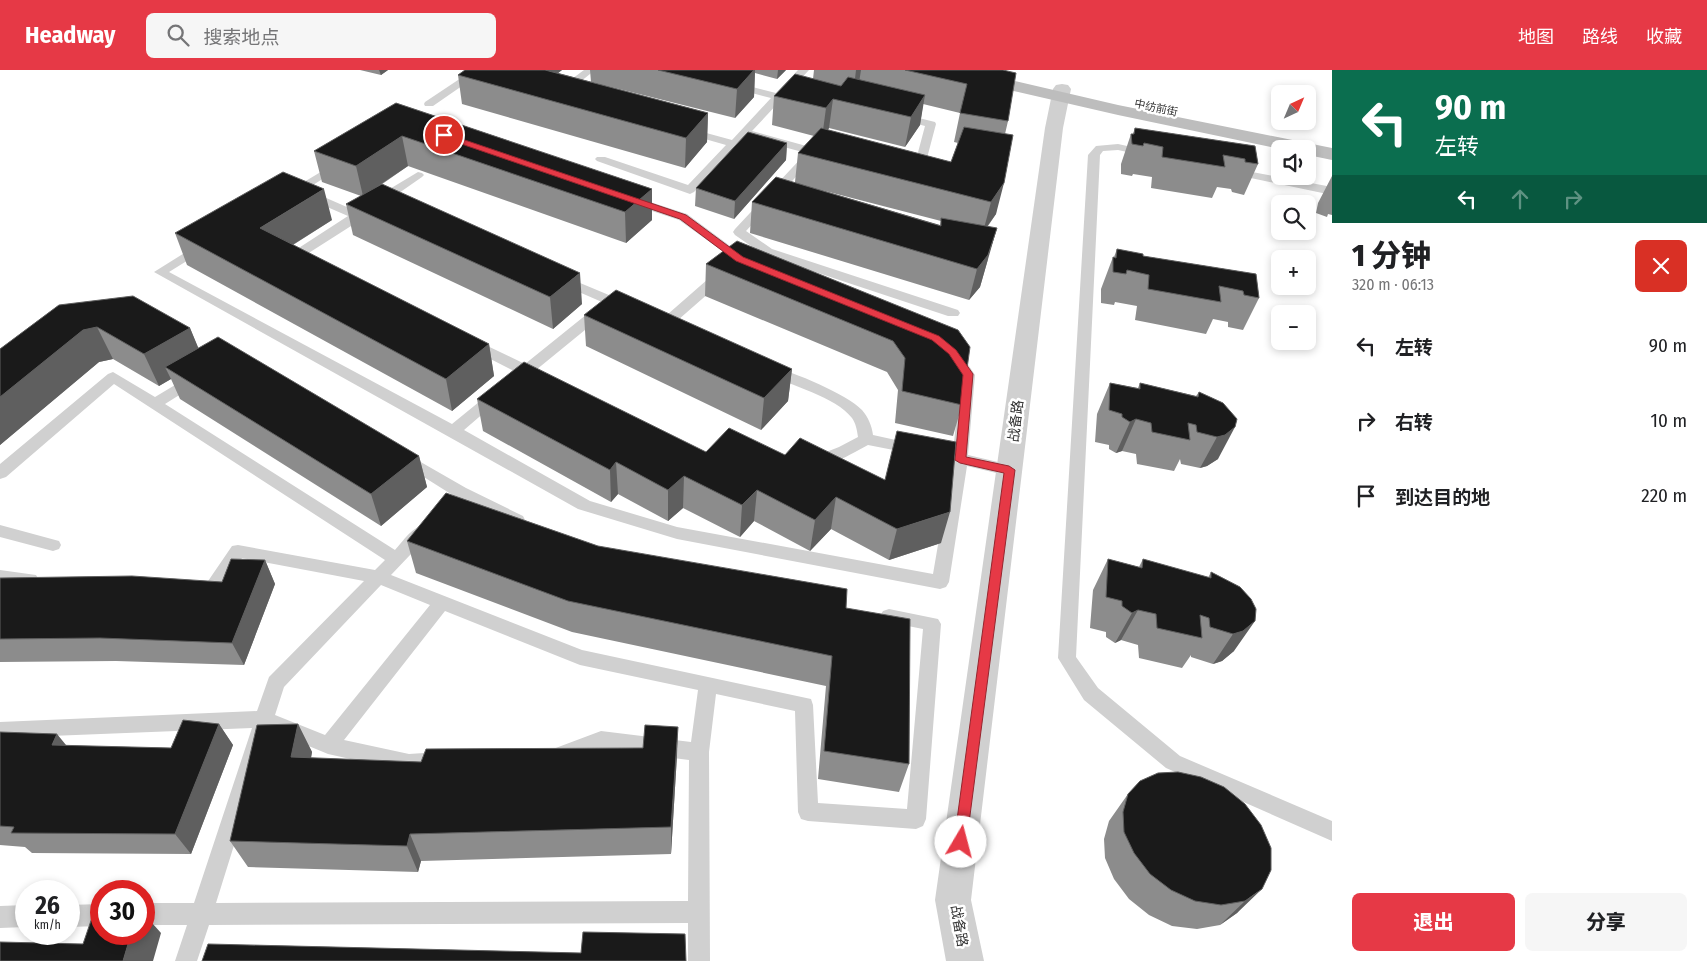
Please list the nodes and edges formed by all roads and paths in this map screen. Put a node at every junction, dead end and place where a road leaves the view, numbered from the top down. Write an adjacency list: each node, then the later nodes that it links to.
1 (480, 70): 10 (lane)
2 (590, 70): 9 (lane)
3 (804, 70): 8 (lane)
4 (946, 70): 7 (street)
5 (980, 70): 7 (street, 中纺前街)
6 (721, 82): 8 (lane)
7 (1061, 92): 15 (street, 中纺前街); 17 (street); 53 (street, 战备路)
8 (779, 97): 13 (lane)
9 (565, 99)
10 (429, 104)
11 (883, 112): 24 (lane)
12 (678, 129): 14 (lane)
13 (744, 132): 14 (lane); 16 (lane)
14 (734, 144): 21 (lane)
15 (1332, 144)
16 (814, 151): 19 (lane); 39 (lane)
17 (1332, 154)
18 (1157, 155): 73 (lane)
19 (833, 156)
20 (348, 158): 25 (lane)
21 (601, 159)
22 (1215, 167): 26 (lane)
23 (418, 175): 29 (lane)
24 (908, 176)
25 (297, 189): 28 (lane); 31 (lane)
26 (1332, 191)
27 (619, 195): 33 (lane)
28 (281, 199)
29 (382, 199): 30 (lane); 31 (lane)
30 (400, 207)
31 (358, 216): 34 (lane)
32 (216, 238): 48 (lane)
33 (740, 259): 35 (lane); 40 (lane)
34 (313, 265)
35 (757, 266)
36 (549, 273): 37 (lane)
37 (611, 301): 38 (lane); 45 (lane)
38 (638, 313)
39 (954, 313)
40 (683, 332)
41 (464, 340): 45 (lane)
42 (941, 343): 51 (lane)
43 (754, 364): 49 (lane)
44 (209, 370): 47 (lane)
45 (526, 371): 46 (lane); 48 (lane)
46 (551, 384)
47 (154, 404): 54 (lane); 59 (lane)
48 (453, 431): 51 (lane)
49 (866, 439): 51 (lane); 52 (lane)
50 (393, 451): 55 (lane)
51 (960, 460): 53 (lane)
52 (803, 464)
53 (1009, 470): 81 (street, 战备路)
54 (0, 473)
55 (447, 505): 56 (lane); 59 (lane)
56 (528, 526)
57 (0, 531): 58 (lane)
58 (53, 545)
59 (396, 559): 60 (lane)
60 (378, 576): 63 (lane); 64 (lane); 67 (lane)
61 (0, 577): 62 (lane)
62 (50, 582)
63 (188, 593)
64 (442, 602): 66 (lane); 69 (lane)
65 (874, 613): 66 (lane)
66 (708, 686): 70 (lane)
67 (264, 719): 68 (lane); 69 (lane); 75 (lane)
68 (0, 730)
69 (328, 744): 72 (lane)
70 (699, 752): 71 (lane); 74 (lane)
71 (543, 758)
72 (438, 762)
73 (1332, 830)
74 (699, 912): 75 (lane); 80 (lane)
75 (201, 913): 76 (lane); 79 (lane)
76 (155, 914)
77 (15, 916): 78 (lane)
78 (0, 917)
79 (186, 961)
80 (698, 961)
81 (965, 961)

